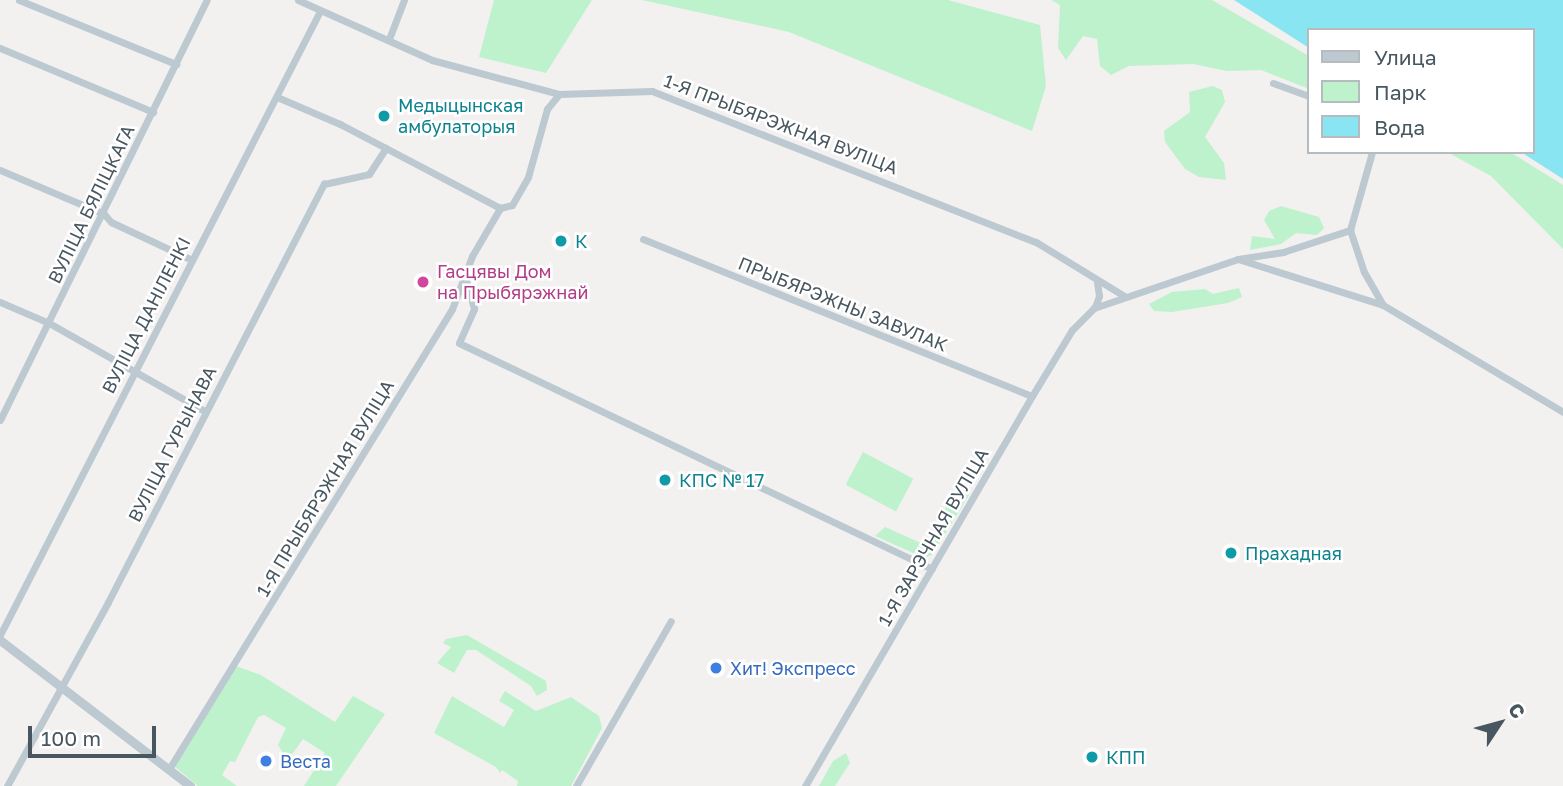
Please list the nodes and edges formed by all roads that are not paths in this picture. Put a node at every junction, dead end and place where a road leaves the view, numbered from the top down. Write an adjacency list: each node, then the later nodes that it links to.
1 (19, 0): 8 (street)
2 (207, 0): 8 (street, ВУЛІЦА БЯЛІЦКАГА)
3 (298, 0): 5 (street)
4 (404, 0): 6 (street)
5 (320, 11): 6 (street); 12 (street, ВУЛІЦА ДАНІЛЕНКІ)
6 (389, 39): 10 (street)
7 (0, 48): 13 (street)
8 (176, 64): 13 (street, ВУЛІЦА БЯЛІЦКАГА)
9 (1273, 83): 11 (street)
10 (559, 94): 17 (street, 1-Я ПРЫБЯРЭЖНАЯ ВУЛІЦА); 24 (street, 1-Я ПРЫБЯРЭЖНАЯ ВУЛІЦА)
11 (1308, 96)
12 (277, 97): 14 (street); 22 (street, ВУЛІЦА ДАНІЛЕНКІ)
13 (153, 112): 18 (street, ВУЛІЦА БЯЛІЦКАГА)
14 (386, 148): 17 (street); 32 (street, ВУЛІЦА ГУРЫНАВА)
15 (1371, 154): 19 (street)
16 (0, 170): 18 (street)
17 (500, 208): 23 (street, 1-Я ПРЫБЯРЭЖНАЯ ВУЛІЦА)
18 (104, 214): 22 (street); 29 (street, ВУЛІЦА БЯЛІЦКАГА)
19 (1350, 230): 21 (street, 1-Я ЗАРЭЧНАЯ ВУЛІЦА); 27 (street)
20 (642, 239): 31 (street, ПРЫБЯРЭЖНЫ ЗАВУЛАК)
21 (1238, 259): 25 (street, 1-Я ЗАРЭЧНАЯ ВУЛІЦА); 27 (street)
22 (192, 260): 30 (street, ВУЛІЦА ДАНІЛЕНКІ)
23 (464, 276): 35 (street); 39 (street, 1-Я ПРЫБЯРЭЖНАЯ ВУЛІЦА)
24 (1097, 281): 25 (street, 1-Я ПРЫБЯРЭЖНАЯ ВУЛІЦА); 28 (street)
25 (1124, 296): 28 (street, 1-Я ЗАРЭЧНАЯ ВУЛІЦА)
26 (0, 302): 29 (street)
27 (1383, 305): 33 (street)
28 (1094, 307): 31 (street, 1-Я ЗАРЭЧНАЯ ВУЛІЦА)
29 (49, 323): 30 (street); 34 (street, ВУЛІЦА БЯЛІЦКАГА)
30 (135, 370): 32 (street); 37 (street, ВУЛІЦА ДАНІЛЕНКІ)
31 (1032, 396): 35 (street, 1-Я ЗАРЭЧНАЯ ВУЛІЦА)
32 (206, 412): 38 (street, ВУЛІЦА ГУРЫНАВА)
33 (1563, 412)
34 (0, 420)
35 (932, 569): 43 (street, 1-Я ЗАРЭЧНАЯ ВУЛІЦА)
36 (671, 621): 42 (street)
37 (0, 637): 38 (street)
38 (61, 686): 39 (street); 41 (street, ВУЛІЦА ГУРЫНАВА)
39 (169, 769): 40 (street)
40 (183, 784)
41 (7, 786)
42 (576, 786)
43 (805, 786)

